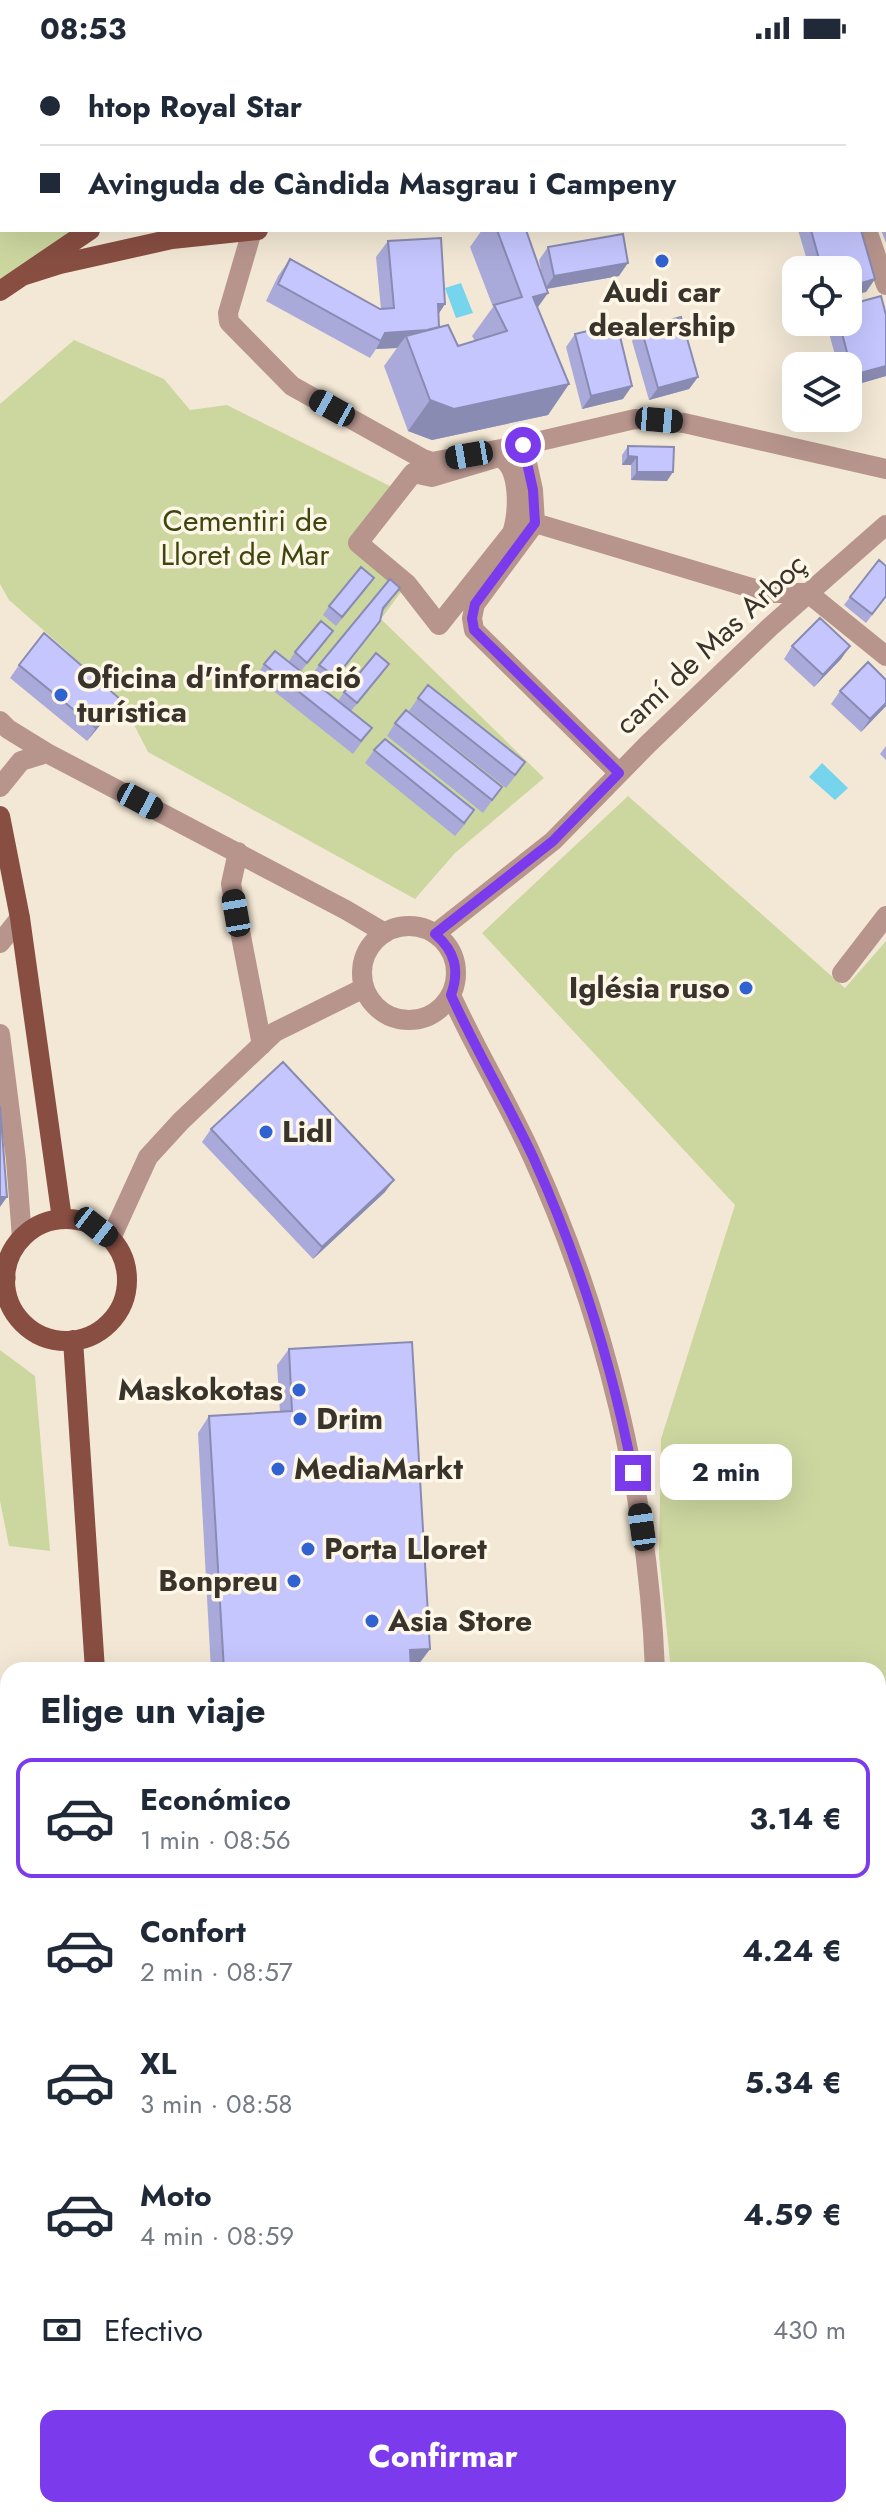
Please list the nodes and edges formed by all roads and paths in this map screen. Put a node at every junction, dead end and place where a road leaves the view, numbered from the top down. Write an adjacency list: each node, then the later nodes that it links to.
1 (87, 232): 7 (main road)
2 (149, 232): 6 (main road)
3 (242, 232): 6 (main road)
4 (252, 232): 10 (street)
5 (868, 232): 8 (street)
6 (172, 239): 7 (main road)
7 (22, 276): 9 (main road)
8 (886, 285)
9 (0, 291)
10 (523, 445): 11 (street); 13 (street)
11 (886, 469)
12 (413, 473): 12 (street)
13 (535, 523): 15 (street); 19 (street)
14 (886, 525): 15 (street, camí de Mas Arboç)
15 (808, 593): 16 (street); 19 (street, camí de Mas Arboç)
16 (886, 656)
17 (0, 721): 18 (street)
18 (47, 753): 20 (street); 22 (street)
19 (619, 773): 26 (street, camí de Mas Arboç)
20 (0, 787)
21 (0, 816): 24 (main road)
22 (238, 852): 25 (street); 32 (street)
23 (886, 916): 28 (street)
24 (20, 918): 27 (street); 33 (main road)
25 (385, 933): 26 (street); 29 (street)
26 (435, 934): 30 (street)
27 (0, 943)
28 (842, 973)
29 (364, 988): 30 (street); 32 (street)
30 (451, 995): 39 (street)
31 (0, 1034): 34 (street)
32 (262, 1045): 35 (street)
33 (62, 1219): 34 (main road); 35 (main road)
34 (22, 1238): 36 (main road)
35 (111, 1238): 37 (main road)
36 (3, 1278): 37 (main road)
37 (73, 1340): 38 (main road)
38 (94, 1662)
39 (654, 1662)

